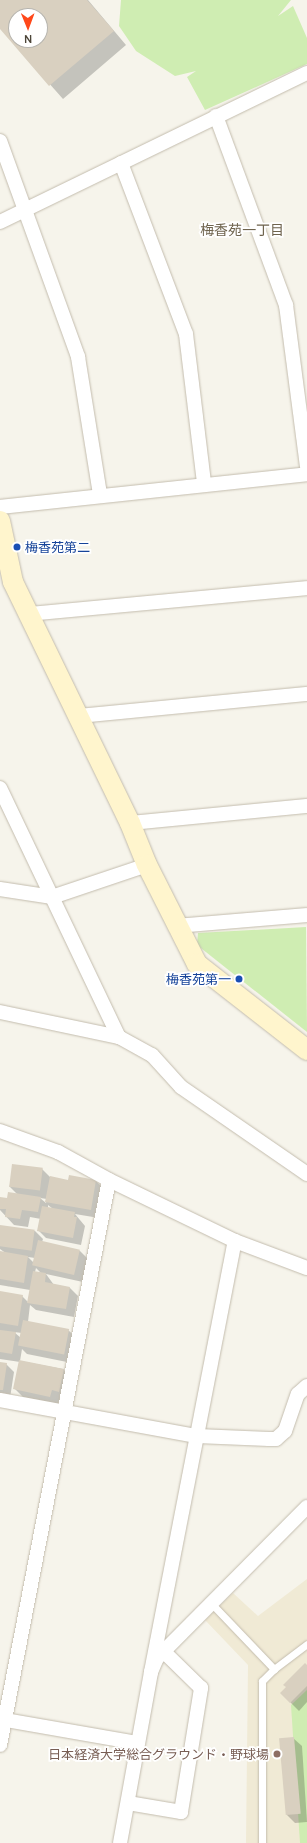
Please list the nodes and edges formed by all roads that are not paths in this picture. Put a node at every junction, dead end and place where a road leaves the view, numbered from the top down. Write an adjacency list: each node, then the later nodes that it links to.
1 (307, 73): 2 (street)
2 (216, 116): 4 (street); 7 (street)
3 (0, 141): 5 (street)
4 (121, 163): 5 (street); 9 (street)
5 (27, 210): 6 (street); 10 (street)
6 (0, 222)
7 (307, 467)
8 (307, 474): 9 (street)
9 (204, 483): 10 (street)
10 (100, 495): 11 (street)
11 (0, 507)
12 (0, 521): 14 (street)
13 (307, 588): 14 (street)
14 (29, 614): 16 (street)
15 (307, 694): 16 (street)
16 (78, 716): 19 (street)
17 (0, 788): 22 (street)
18 (307, 806): 19 (street)
19 (130, 823): 20 (street)
20 (147, 865): 22 (street); 24 (street)
21 (0, 889): 22 (street)
22 (52, 897): 26 (street)
23 (307, 915): 24 (street)
24 (177, 926): 27 (street)
25 (0, 1012): 26 (street)
26 (119, 1038): 29 (street)
27 (307, 1050)
28 (0, 1131): 30 (street)
29 (307, 1174)
30 (109, 1180): 31 (street); 35 (street)
31 (235, 1241): 32 (street); 36 (street)
32 (307, 1268)
33 (307, 1386): 36 (street)
34 (0, 1400): 35 (street)
35 (63, 1410): 36 (street); 43 (street)
36 (197, 1436): 42 (street)
37 (307, 1507): 38 (street)
38 (210, 1602): 40 (street); 41 (lane)
39 (307, 1644): 41 (lane)
40 (162, 1650): 42 (street); 46 (street)
41 (274, 1669): 48 (lane)
42 (151, 1672): 44 (street)
43 (2, 1720): 44 (street); 45 (street)
44 (137, 1743): 46 (street)
45 (0, 1745)
46 (128, 1803): 47 (street)
47 (120, 1843)
48 (262, 1843)

